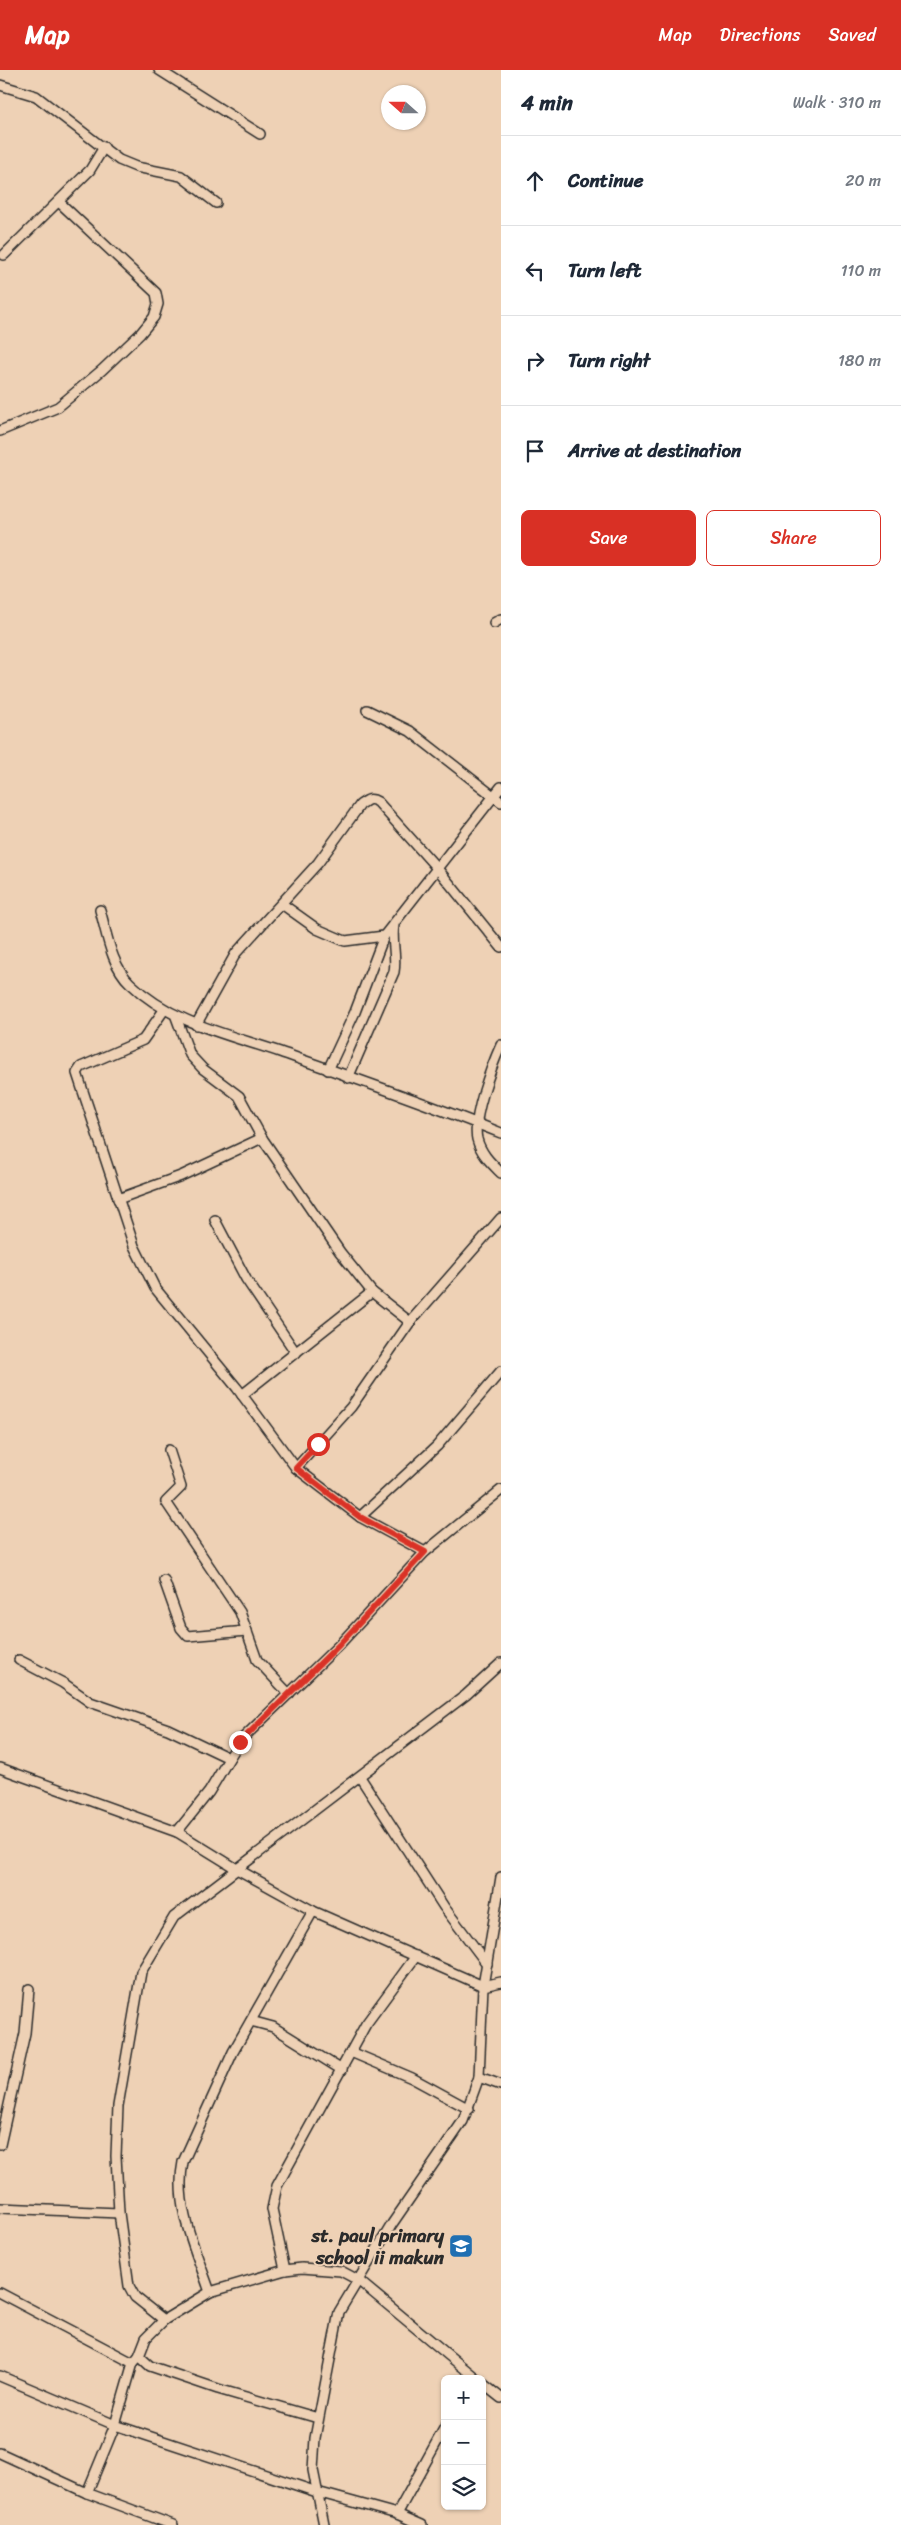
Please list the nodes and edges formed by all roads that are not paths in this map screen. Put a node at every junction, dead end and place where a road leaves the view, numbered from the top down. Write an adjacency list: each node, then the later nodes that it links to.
1 (159, 70): 3 (street)
2 (0, 85): 4 (street)
3 (260, 134)
4 (104, 147): 5 (street); 6 (street)
5 (59, 202): 7 (street); 8 (street)
6 (216, 203)
7 (4, 255)
8 (0, 431)
9 (367, 710): 11 (street)
10 (501, 787): 11 (street)
11 (497, 799): 12 (street)
12 (436, 868): 13 (street); 15 (street); 17 (street)
13 (282, 904): 16 (street); 20 (street)
14 (100, 910): 18 (street)
15 (395, 922): 16 (street); 23 (street)
16 (384, 936): 22 (street)
17 (501, 947)
18 (164, 1010): 19 (street); 28 (street)
19 (176, 1016): 20 (street); 26 (street)
20 (196, 1025): 22 (street)
21 (501, 1046): 24 (street)
22 (328, 1070): 23 (street)
23 (348, 1078): 24 (street)
24 (477, 1123): 25 (street); 27 (street)
25 (501, 1133)
26 (262, 1138): 28 (street); 31 (street)
27 (501, 1173)
28 (118, 1199): 35 (street)
29 (501, 1218): 32 (street)
30 (215, 1220): 33 (street)
31 (372, 1292): 32 (street); 33 (street)
32 (410, 1322): 37 (street)
33 (296, 1353): 35 (street)
34 (501, 1371): 39 (street)
35 (242, 1395): 37 (street)
36 (169, 1450): 42 (street)
37 (296, 1468): 39 (street)
38 (501, 1490): 40 (street)
39 (360, 1517): 40 (street)
40 (425, 1552): 45 (street)
41 (164, 1580): 42 (street)
42 (247, 1632): 45 (street)
43 (19, 1660): 46 (street)
44 (501, 1663): 48 (street)
45 (289, 1694): 46 (street)
46 (230, 1758): 49 (street)
47 (0, 1768): 49 (street)
48 (360, 1777): 50 (street); 54 (street)
49 (177, 1832): 50 (street)
50 (237, 1869): 52 (street); 66 (street)
51 (501, 1877): 54 (street)
52 (313, 1911): 53 (street); 58 (street)
53 (416, 1956): 56 (street); 59 (street)
54 (487, 1964): 56 (street)
55 (501, 1982): 56 (street)
56 (483, 1986): 61 (street)
57 (29, 1990): 64 (street)
58 (251, 2021): 60 (street); 69 (street)
59 (351, 2052): 60 (street); 63 (street)
60 (342, 2070): 67 (street)
61 (479, 2077): 62 (street); 63 (street)
62 (501, 2085)
63 (468, 2109): 68 (street)
64 (0, 2145)
65 (0, 2208): 66 (street)
66 (119, 2214): 71 (street)
67 (285, 2270): 68 (street); 69 (street)
68 (358, 2280): 73 (street); 77 (street)
69 (210, 2292): 71 (street)
70 (0, 2293): 72 (street)
71 (164, 2320): 72 (street)
72 (136, 2360): 77 (street); 78 (street)
73 (472, 2375)
74 (0, 2376): 78 (street)
75 (486, 2386): 76 (street)
76 (501, 2398)
77 (318, 2418): 81 (street)
78 (115, 2425): 81 (street); 82 (street)
79 (441, 2434): 83 (street)
80 (0, 2453): 82 (street)
81 (317, 2492): 83 (street); 85 (street)
82 (87, 2493): 84 (street)
83 (397, 2514): 86 (street)
84 (173, 2525)
85 (324, 2525)
86 (422, 2525)

